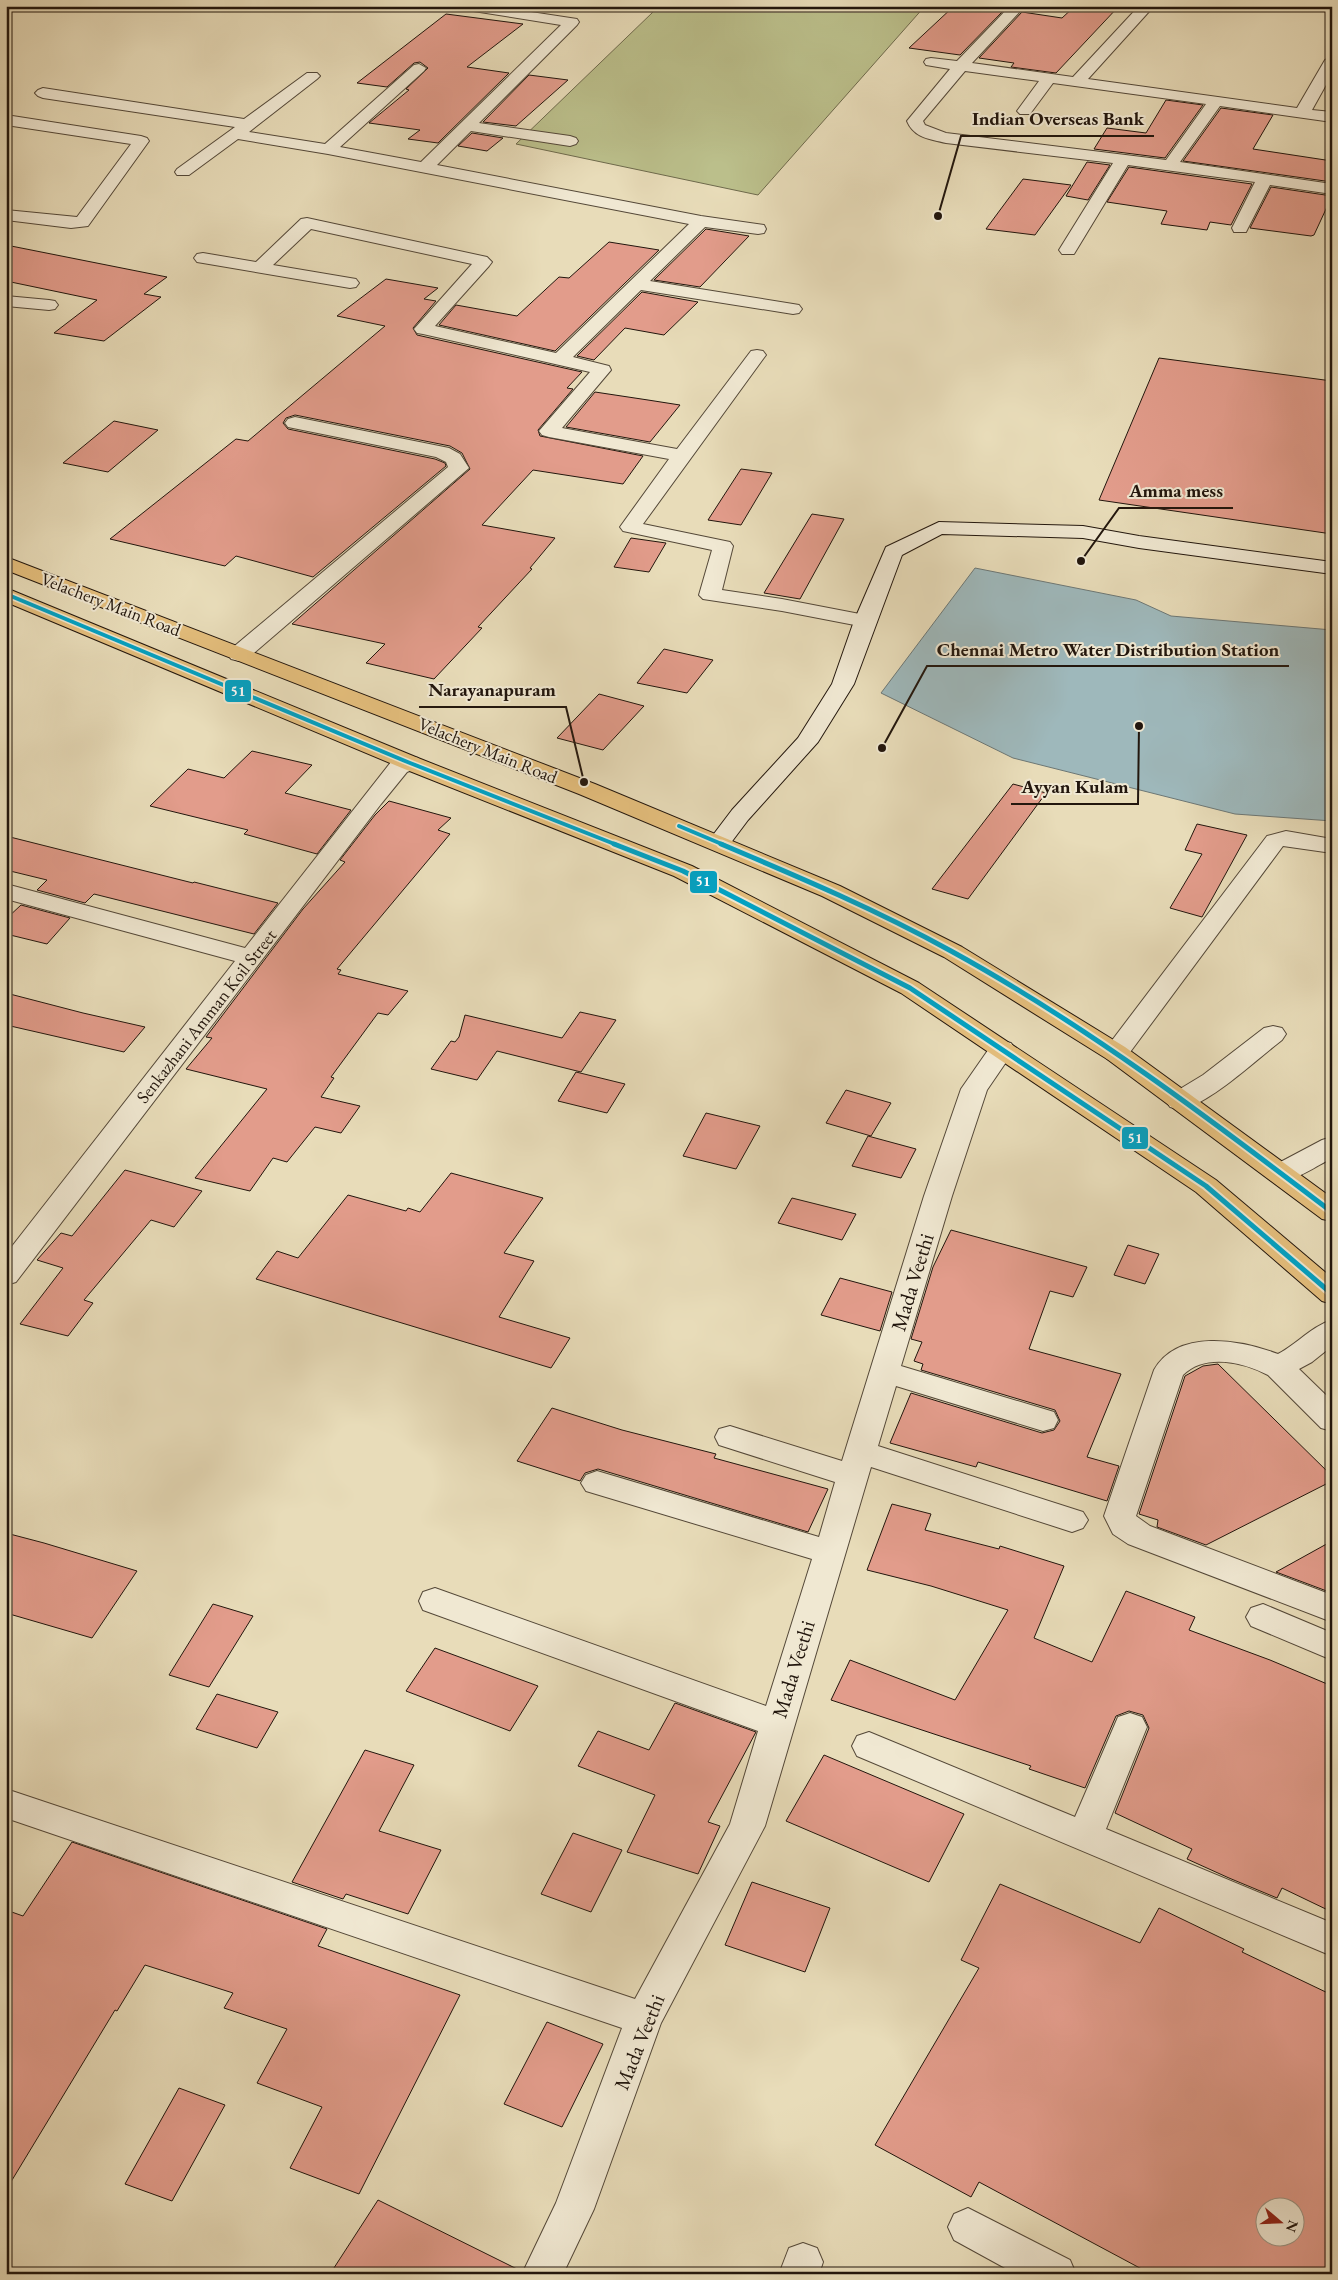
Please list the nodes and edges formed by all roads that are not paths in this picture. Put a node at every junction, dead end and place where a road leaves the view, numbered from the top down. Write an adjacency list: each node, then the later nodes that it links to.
1 (467, 6): 4 (street)
2 (1018, 6): 7 (street)
3 (1147, 6): 11 (street)
4 (496, 8): 18 (street)
5 (1332, 60): 15 (street)
6 (931, 62): 7 (street)
7 (961, 66): 10 (street); 22 (street)
8 (419, 68): 21 (street)
9 (312, 76): 19 (street)
10 (1049, 79): 11 (street); 14 (street)
11 (1076, 83): 13 (street)
12 (43, 93): 19 (street)
13 (1215, 102): 15 (street); 23 (street)
14 (1025, 111)
15 (1302, 113): 16 (street)
16 (1332, 117)
17 (6, 120): 28 (street)
18 (466, 126): 20 (street); 24 (street)
19 (241, 129): 21 (street); 25 (street)
20 (570, 141)
21 (328, 149): 24 (street)
22 (1123, 159): 23 (street); 32 (street)
23 (1170, 165): 26 (street)
24 (425, 168): 29 (street)
25 (183, 172)
26 (1265, 179): 27 (street); 30 (street)
27 (1332, 189)
28 (6, 215)
29 (701, 221): 31 (street); 36 (street)
30 (1240, 228)
31 (758, 229)
32 (1068, 250)
33 (203, 258): 34 (street)
34 (260, 268): 35 (street); 41 (street)
35 (350, 283)
36 (637, 284): 39 (street); 41 (street)
37 (6, 301): 38 (street)
38 (49, 305)
39 (793, 309)
40 (757, 356): 43 (street)
41 (560, 359): 43 (street)
42 (295, 423): 48 (street)
43 (682, 456): 47 (street)
44 (6, 563): 48 (main road, Velachery Main Road)
45 (1332, 568): 47 (street)
46 (6, 594): 49 (main road, Velachery Main Road)
47 (865, 621): 50 (street)
48 (239, 654): 50 (main road, Velachery Main Road)
49 (410, 763): 53 (street, Senkazhani Amman Koil Street); 55 (main road, Velachery Main Road)
50 (719, 842): 56 (main road, Velachery Main Road)
51 (1332, 846): 56 (street)
52 (6, 891): 53 (street)
53 (251, 957): 61 (street, Senkazhani Amman Koil Street)
54 (1272, 1034): 57 (street)
55 (1002, 1049): 62 (main road, Velachery Main Road); 65 (street, Mada Veethi)
56 (1116, 1053): 57 (main road, Velachery Main Road)
57 (1180, 1101): 59 (main road, Velachery Main Road)
58 (1332, 1146): 59 (street)
59 (1281, 1173): 60 (main road, Velachery Main Road)
60 (1332, 1212)
61 (6, 1275)
62 (1332, 1294)
63 (1332, 1330): 64 (street)
64 (1279, 1367): 67 (street); 74 (street)
65 (884, 1372): 66 (street); 69 (street, Mada Veethi)
66 (1043, 1420)
67 (1332, 1420)
68 (730, 1437): 69 (street)
69 (856, 1464): 71 (street); 72 (street, Mada Veethi)
70 (597, 1483): 72 (street)
71 (1072, 1520)
72 (829, 1552): 77 (street, Mada Veethi)
73 (435, 1601): 77 (street)
74 (1332, 1609)
75 (1264, 1617): 76 (street)
76 (1332, 1647)
77 (777, 1724): 83 (street, Mada Veethi)
78 (1130, 1727): 81 (street)
79 (869, 1746): 81 (street)
80 (6, 1803): 83 (street)
81 (1085, 1836): 82 (street)
82 (1332, 1940)
83 (644, 2019): 85 (street, Mada Veethi)
84 (968, 2227): 86 (street)
85 (542, 2274)
86 (1056, 2274)

